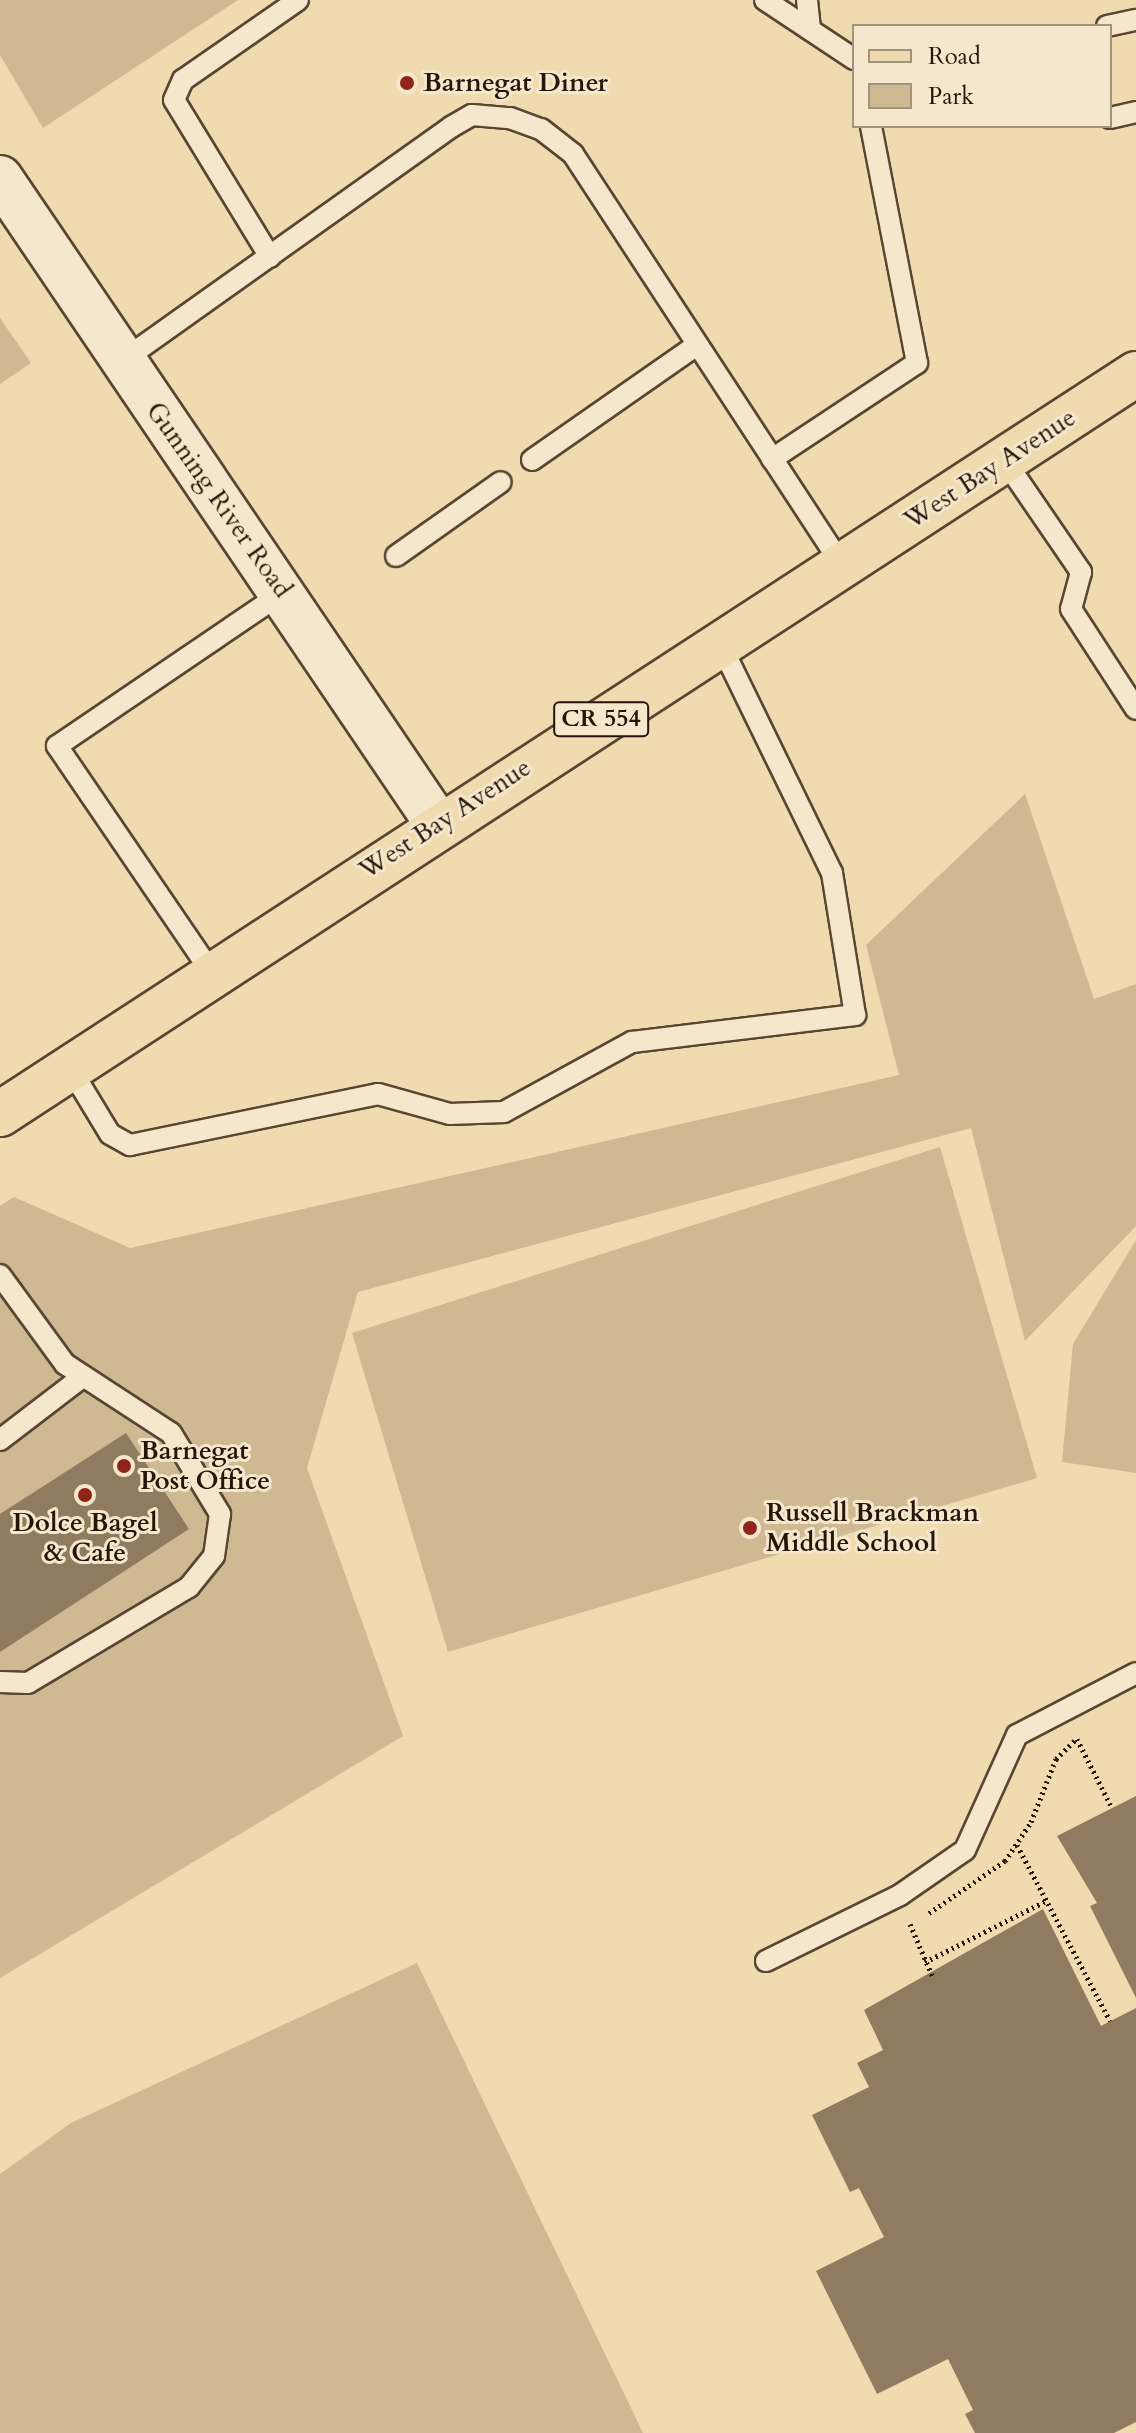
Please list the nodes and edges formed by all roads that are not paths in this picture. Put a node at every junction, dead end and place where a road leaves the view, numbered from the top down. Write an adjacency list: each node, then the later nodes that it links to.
1 (298, 0): 12 (lane)
2 (765, 0): 6 (lane)
3 (807, 0): 6 (lane)
4 (1136, 20): 5 (lane)
5 (1112, 25)
6 (810, 30): 7 (lane)
7 (852, 58)
8 (1136, 112): 9 (lane)
9 (1112, 118)
10 (871, 128): 16 (lane)
11 (0, 178): 14 (street, Gunning River Road)
12 (270, 257): 13 (lane); 14 (lane)
13 (697, 345): 16 (lane); 17 (lane)
14 (122, 361): 22 (street, Gunning River Road)
15 (1136, 374): 18 (main road, West Bay Avenue / CR 554)
16 (772, 459): 21 (lane)
17 (532, 460)
18 (1005, 461): 21 (main road, West Bay Avenue / CR 554); 24 (lane)
19 (501, 482): 20 (lane)
20 (396, 556)
21 (842, 565): 23 (main road, West Bay Avenue / CR 554)
22 (284, 592): 25 (street, Gunning River Road); 26 (lane)
23 (720, 643): 25 (main road, West Bay Avenue / CR 554); 27 (lane)
24 (1136, 709)
25 (437, 823): 26 (main road, West Bay Avenue / CR 554)
26 (212, 973): 27 (main road, West Bay Avenue / CR 554)
27 (70, 1068): 28 (main road, West Bay Avenue / CR 554)
28 (0, 1114)
29 (2, 1282): 30 (lane)
30 (81, 1378): 31 (lane); 33 (lane)
31 (0, 1440)
32 (1136, 1673): 34 (lane)
33 (0, 1682)
34 (766, 1961)

